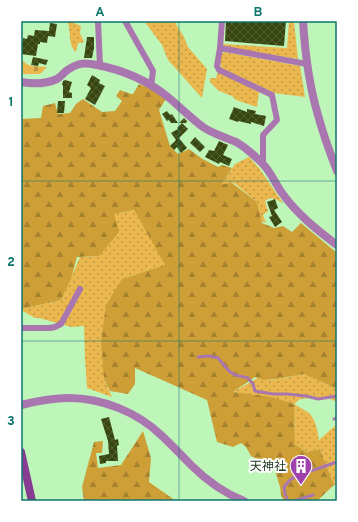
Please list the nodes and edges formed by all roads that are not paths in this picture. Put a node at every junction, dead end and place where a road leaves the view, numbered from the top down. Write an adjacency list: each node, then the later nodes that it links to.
1 (98, 21): 7 (street)
2 (125, 21): 9 (street)
3 (222, 21): 5 (street)
4 (304, 21): 6 (street)
5 (220, 48): 6 (street); 10 (street)
6 (307, 64): 11 (street)
7 (100, 66): 8 (street); 9 (street)
8 (21, 82)
9 (152, 86): 10 (street)
10 (263, 164): 12 (street)
11 (337, 171)
12 (337, 245)
13 (80, 289): 14 (street)
14 (21, 328)
15 (198, 357): 16 (lane)
16 (337, 396)
17 (21, 405): 22 (street)
18 (21, 452): 21 (main road)
19 (337, 462): 23 (lane)
20 (313, 495): 24 (lane)
21 (32, 501)
22 (244, 501)
23 (288, 501)
24 (294, 501)

